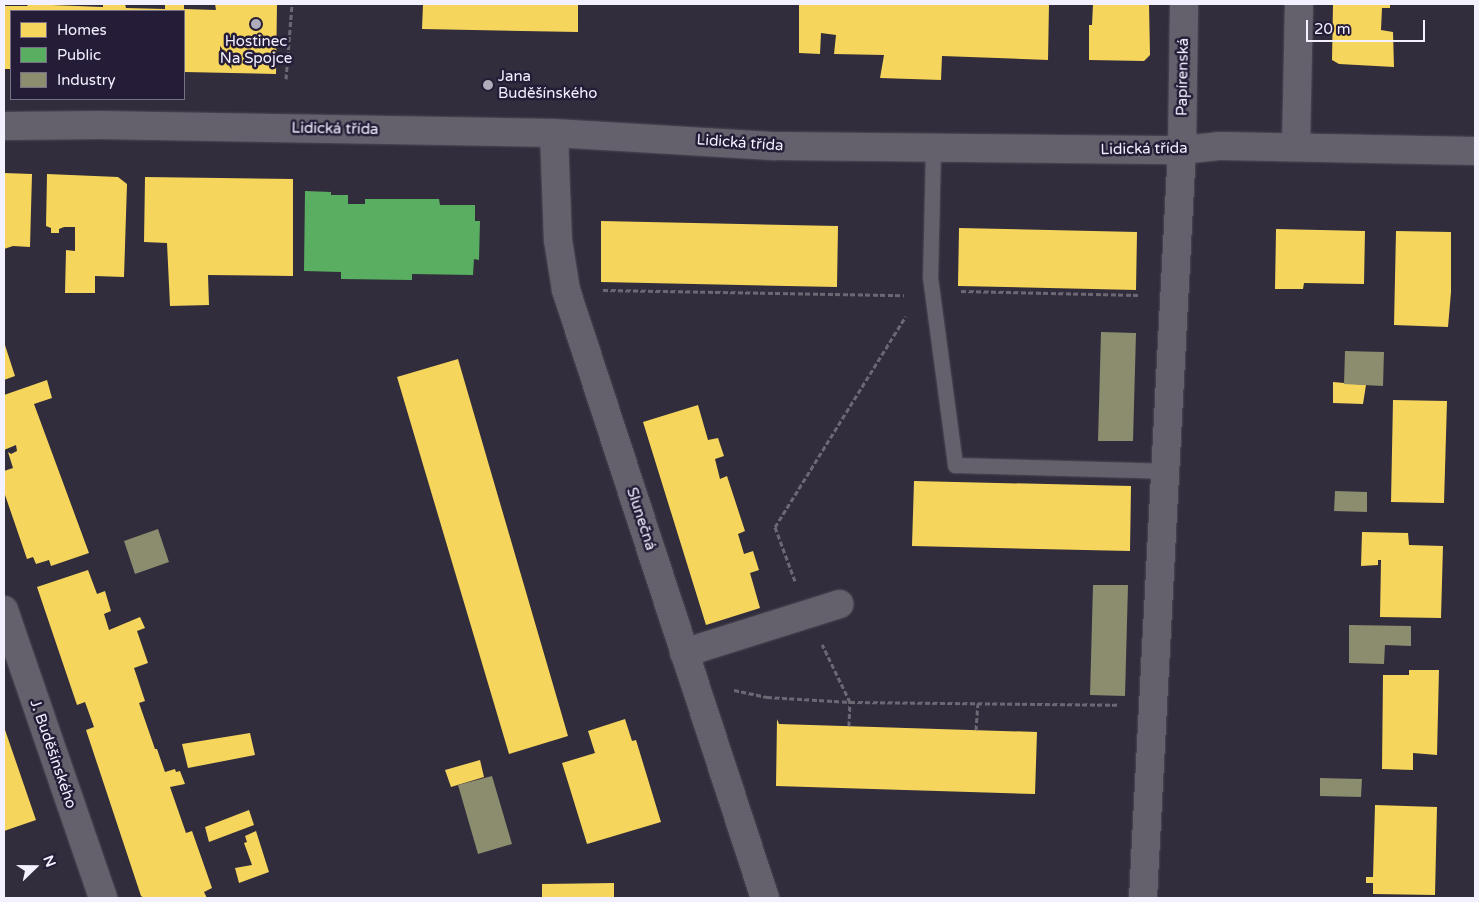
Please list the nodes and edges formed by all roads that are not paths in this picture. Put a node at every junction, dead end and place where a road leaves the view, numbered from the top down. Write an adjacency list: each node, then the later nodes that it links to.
1 (1184, 4): 7 (street, Papírenská)
2 (1299, 4): 5 (street)
3 (4, 126): 4 (street, Lidická třída)
4 (554, 133): 6 (street, Lidická třída); 12 (street, Slunečná)
5 (1296, 147): 7 (street, Lidická třída); 8 (street, Lidická třída)
6 (933, 148): 7 (street, Lidická třída); 9 (lane)
7 (1182, 150): 9 (street, Papírenská)
8 (1475, 151)
9 (1165, 471): 15 (street, Papírenská)
10 (839, 604): 12 (street)
11 (4, 610): 13 (street, J. Buděšínského)
12 (684, 654): 14 (street, Slunečná)
13 (103, 898)
14 (765, 898)
15 (1144, 898)

